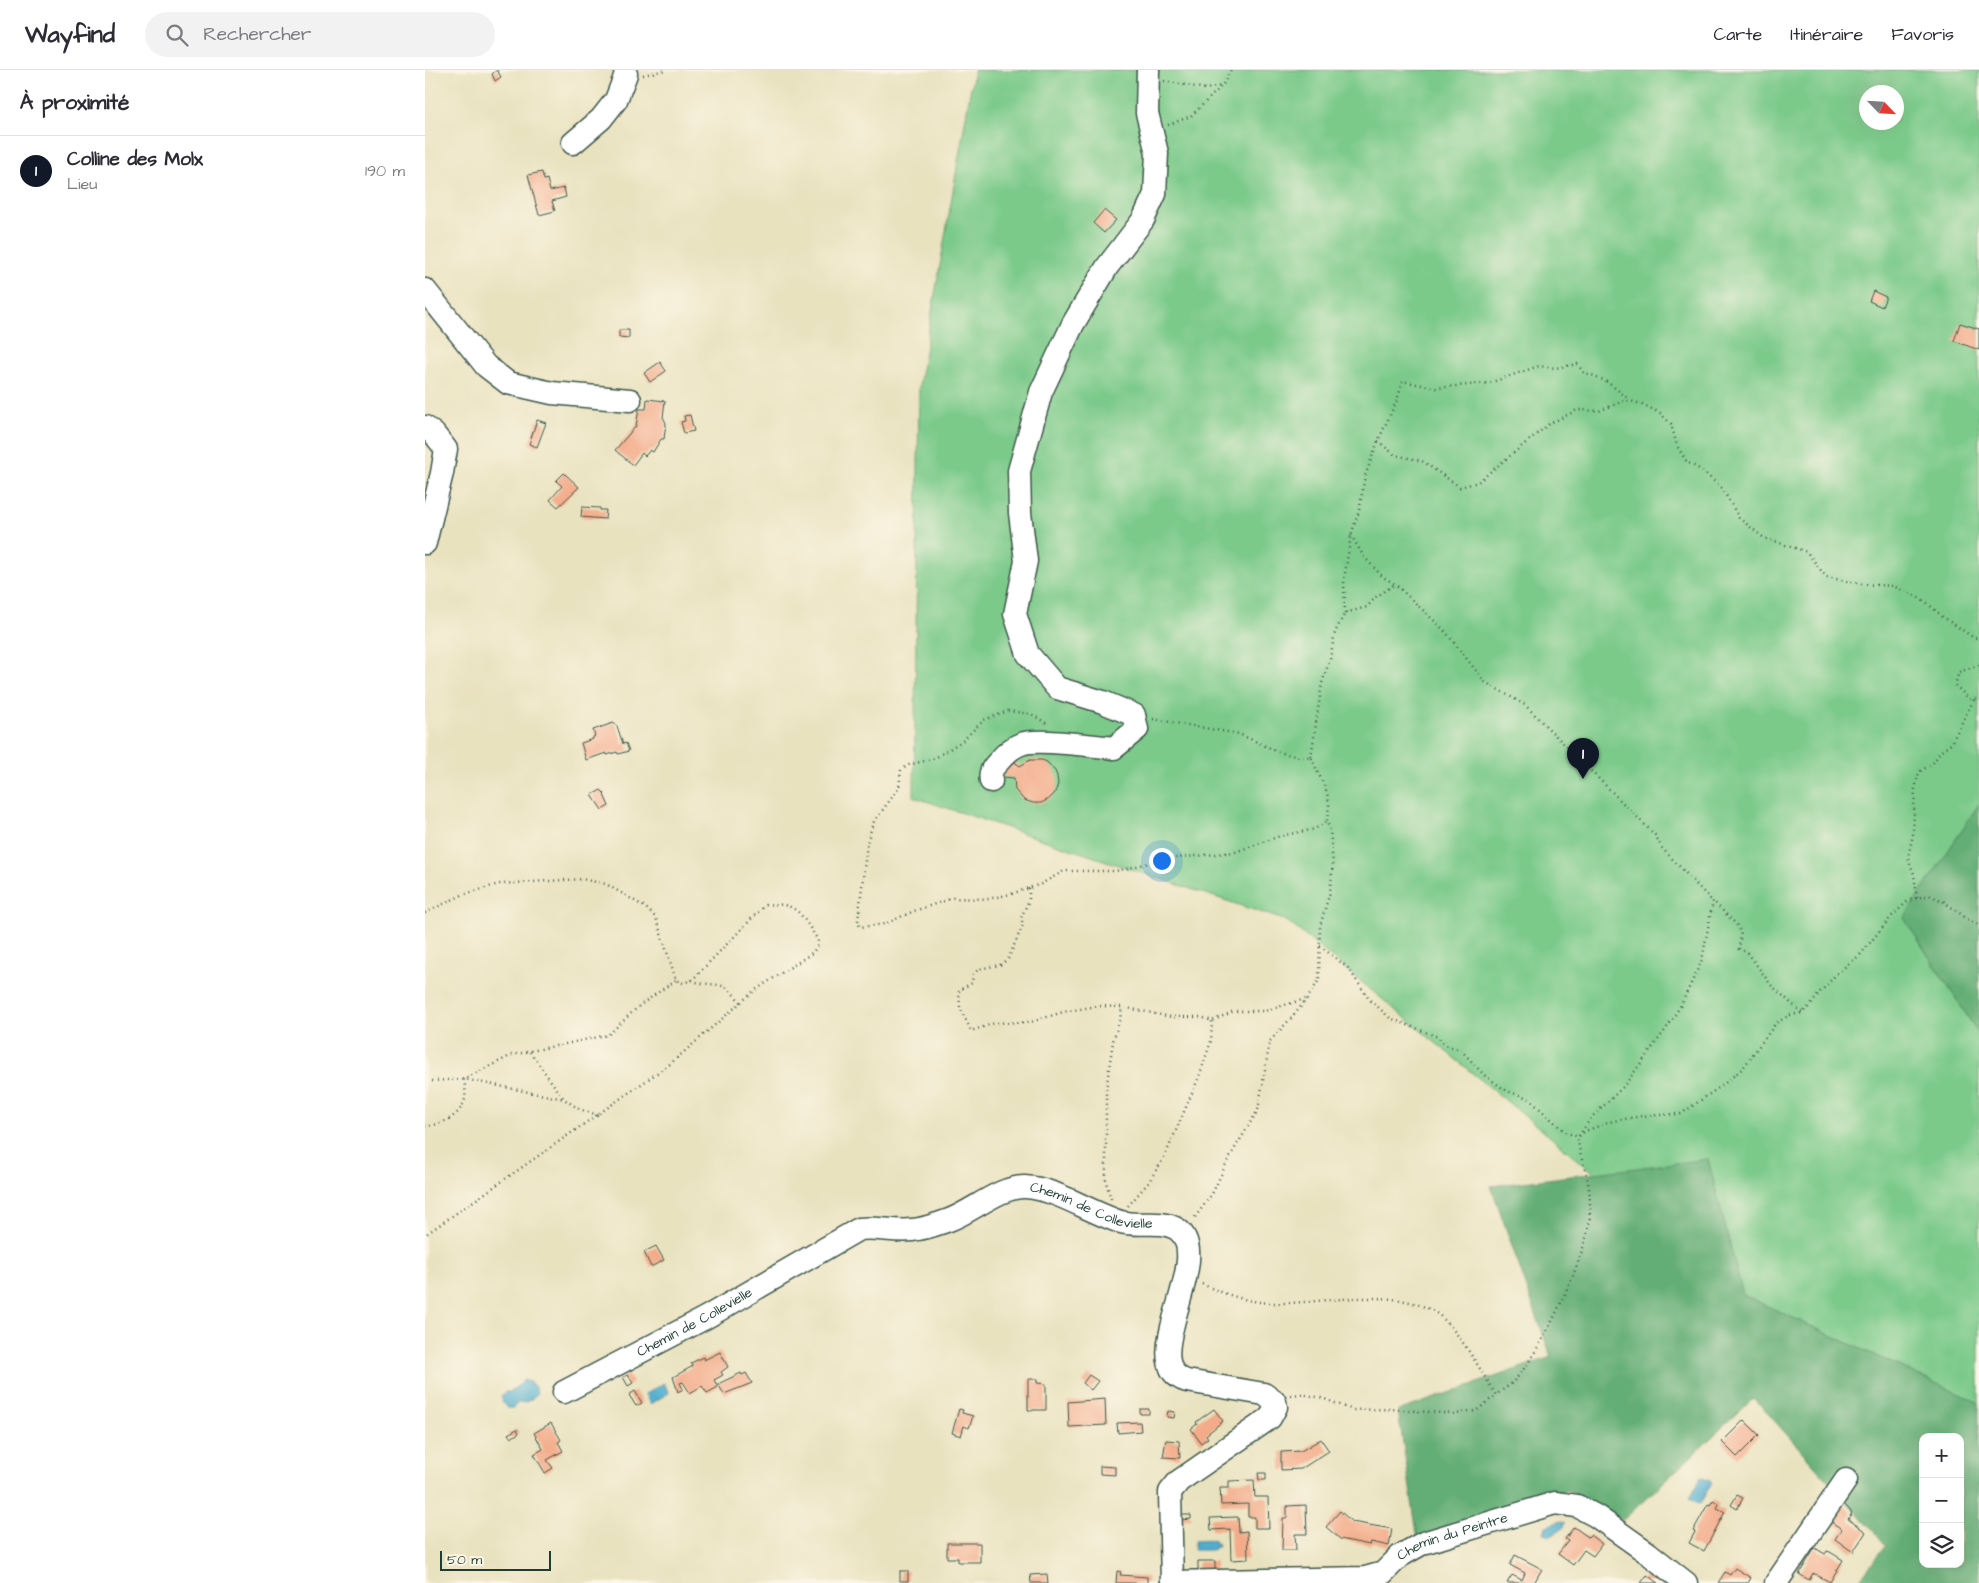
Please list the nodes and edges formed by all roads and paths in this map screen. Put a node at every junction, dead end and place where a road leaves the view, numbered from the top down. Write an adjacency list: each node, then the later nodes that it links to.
1 (666, 70): 3 (path)
2 (1231, 70): 5 (path)
3 (626, 72): 7 (street)
4 (1148, 74): 5 (path); 6 (street)
5 (1222, 86): 6 (path)
6 (1153, 135): 21 (street)
7 (573, 143)
8 (425, 290): 9 (street)
9 (630, 400)
10 (1630, 401): 12 (path); 12 (path); 17 (path)
11 (425, 427): 14 (street)
12 (1378, 441): 13 (path)
13 (1351, 535): 15 (path); 16 (path)
14 (425, 543)
15 (1395, 584): 16 (path); 28 (path)
16 (1345, 614): 23 (path)
17 (1979, 638)
18 (1979, 665): 19 (path)
19 (1974, 699): 20 (path); 27 (path)
20 (1979, 699)
21 (1137, 729): 22 (street); 23 (path)
22 (1067, 744): 24 (street); 26 (path)
23 (1311, 757): 25 (path)
24 (991, 781)
25 (1327, 821): 26 (path); 31 (path)
26 (1029, 888): 36 (path)
27 (1917, 898): 30 (path); 37 (path)
28 (1713, 901): 37 (path); 45 (path)
29 (425, 914): 32 (path)
30 (1979, 925)
31 (1320, 946): 34 (path); 45 (path)
32 (676, 980): 33 (path); 39 (path)
33 (692, 980): 35 (path); 35 (path)
34 (1307, 999): 38 (path); 48 (path)
35 (741, 1003): 43 (path)
36 (1122, 1007): 38 (path); 46 (path)
37 (1802, 1013): 45 (path)
38 (1213, 1021): 46 (path)
39 (530, 1052): 40 (path); 42 (path)
40 (464, 1080): 41 (path); 42 (path); 44 (path)
41 (432, 1081)
42 (565, 1099): 43 (path)
43 (598, 1115): 47 (path)
44 (425, 1126)
45 (1578, 1137): 51 (path)
46 (1116, 1220): 48 (street, Chemin de Collevielle); 50 (street, Chemin de Collevielle)
47 (425, 1235)
48 (1186, 1239): 49 (street)
49 (1185, 1276): 51 (path); 52 (street)
50 (564, 1392)
51 (1496, 1395): 52 (path)
52 (1270, 1397): 54 (street)
53 (1846, 1480): 56 (street)
54 (1172, 1583): 55 (street, Chemin du Peintre)
55 (1685, 1583)
56 (1776, 1583)

